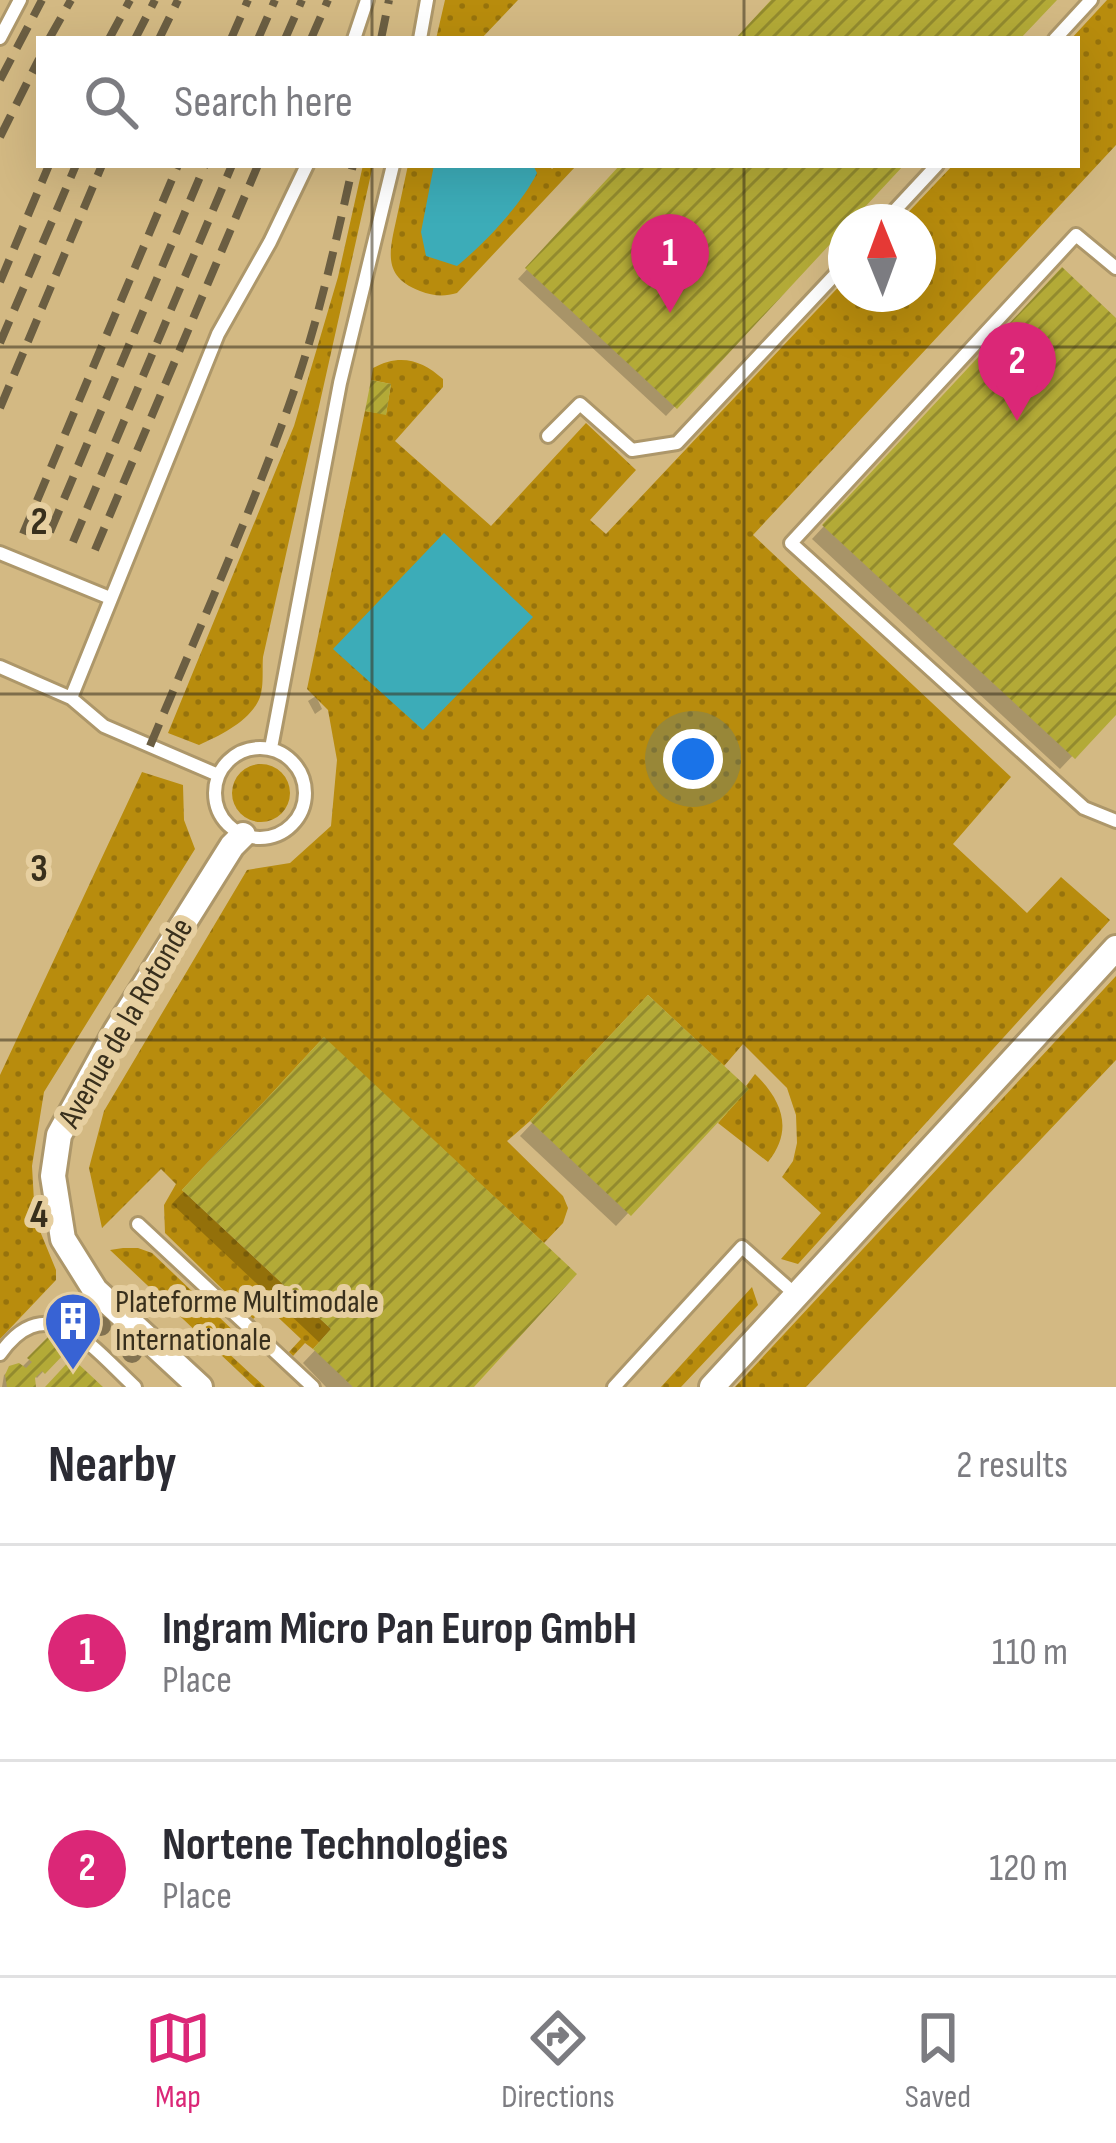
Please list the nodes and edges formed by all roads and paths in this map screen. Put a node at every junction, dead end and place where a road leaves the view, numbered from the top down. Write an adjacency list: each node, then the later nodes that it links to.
1 (20, 0): 8 (lane)
2 (367, 0): 5 (lane)
3 (427, 0): 6 (lane)
4 (1091, 0): 7 (lane)
5 (355, 36)
6 (421, 36)
7 (1058, 36)
8 (0, 38)
9 (306, 168): 17 (lane)
10 (392, 168): 20 (lane)
11 (934, 168): 12 (lane)
12 (901, 204)
13 (1116, 268): 22 (lane)
14 (828, 281): 15 (lane)
15 (548, 436)
16 (0, 554): 17 (lane)
17 (110, 598): 19 (lane)
18 (0, 668): 19 (lane)
19 (70, 698): 21 (lane)
20 (271, 748): 21 (lane); 23 (lane)
21 (218, 775): 23 (lane)
22 (1116, 821)
23 (243, 835): 29 (street, Avenue de la Rotonde)
24 (1116, 948): 26 (street)
25 (138, 1224): 30 (lane)
26 (796, 1295): 31 (lane); 32 (street)
27 (0, 1354): 28 (lane)
28 (135, 1387)
29 (200, 1387)
30 (313, 1387)
31 (614, 1387)
32 (712, 1387)

